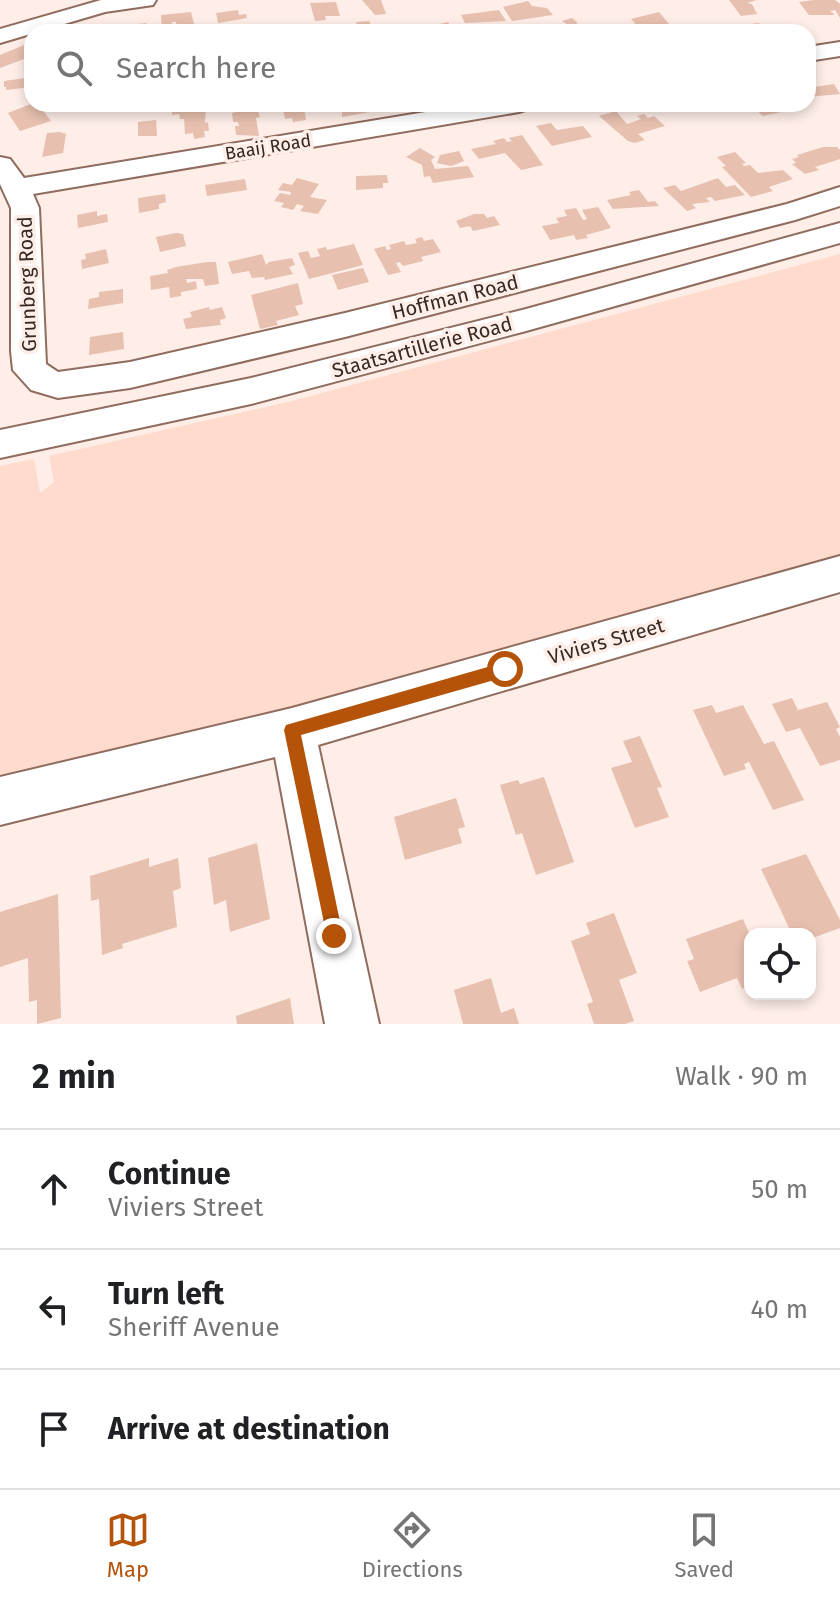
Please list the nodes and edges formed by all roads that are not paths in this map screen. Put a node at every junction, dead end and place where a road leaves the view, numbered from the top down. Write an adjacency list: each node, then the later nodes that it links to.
1 (130, 1): 2 (street)
2 (45, 24)
3 (24, 30): 4 (street)
4 (0, 36)
5 (840, 49): 6 (street)
6 (816, 53)
7 (436, 112): 8 (street, Baaij Road)
8 (8, 176): 11 (street, Grunberg Road)
9 (840, 196): 12 (street, Hoffman Road)
10 (840, 233): 13 (street, Staatsartillerie Road)
11 (13, 308): 12 (street, Grunberg Road)
12 (66, 384)
13 (0, 444)
14 (840, 574): 15 (street, Viviers Street)
15 (292, 730): 16 (street, Viviers Street); 17 (street)
16 (0, 801)
17 (352, 1024)

